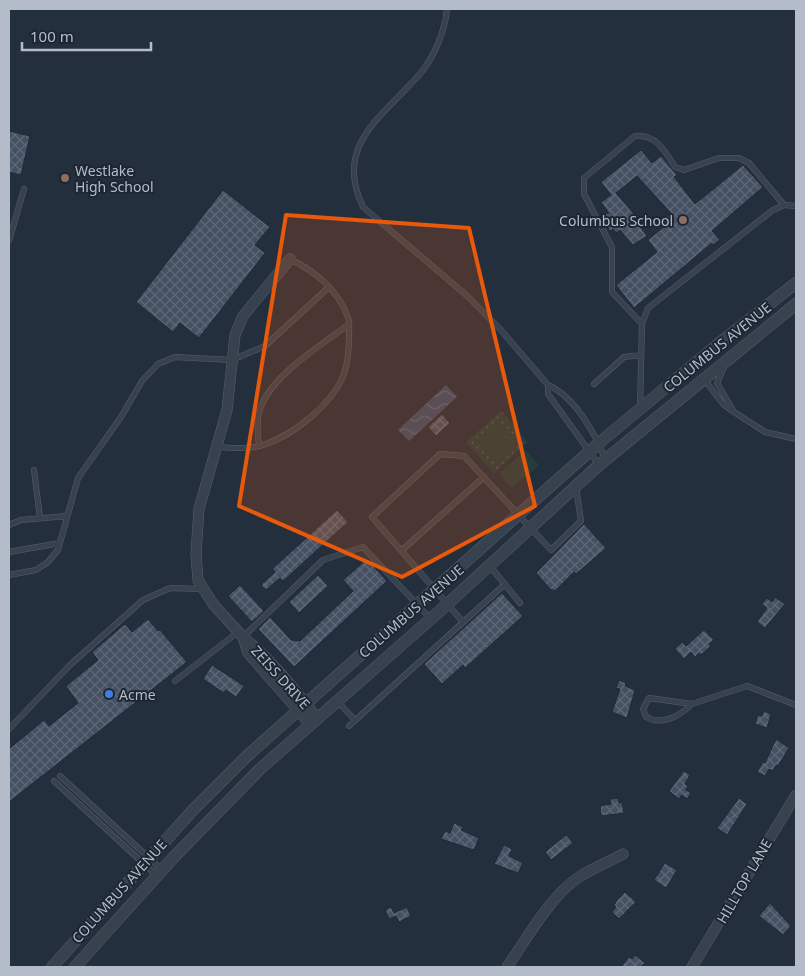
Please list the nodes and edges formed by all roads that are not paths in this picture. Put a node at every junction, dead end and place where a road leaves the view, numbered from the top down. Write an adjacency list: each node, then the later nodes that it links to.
1 (448, 9): 17 (lane)
2 (24, 189): 5 (lane)
3 (784, 205): 4 (lane); 11 (lane); 11 (lane)
4 (796, 206)
5 (9, 241)
6 (290, 259): 8 (lane); 14 (street)
7 (796, 283): 18 (street, COLUMBUS AVENUE)
8 (329, 287): 10 (lane); 14 (lane)
9 (796, 304): 13 (street, COLUMBUS AVENUE)
10 (349, 324): 24 (lane); 24 (lane)
11 (642, 324): 12 (lane)
12 (641, 355): 16 (lane); 20 (lane)
13 (730, 358): 15 (street, COLUMBUS AVENUE); 21 (lane)
14 (232, 360): 25 (street); 32 (lane)
15 (704, 379): 19 (street, COLUMBUS AVENUE); 21 (lane)
16 (594, 384)
17 (548, 385): 23 (lane); 26 (lane)
18 (662, 391): 19 (street); 20 (street, COLUMBUS AVENUE)
19 (672, 405): 27 (street, COLUMBUS AVENUE)
20 (640, 409): 23 (street, COLUMBUS AVENUE)
21 (734, 412): 22 (lane)
22 (796, 439)
23 (599, 443): 26 (street, COLUMBUS AVENUE); 27 (lane)
24 (259, 446): 25 (lane)
25 (217, 447): 42 (street)
26 (590, 452): 27 (lane); 31 (street, COLUMBUS AVENUE)
27 (602, 462): 30 (street, COLUMBUS AVENUE)
28 (34, 470): 33 (lane)
29 (484, 478): 31 (lane); 37 (lane); 37 (lane)
30 (576, 486): 35 (street, COLUMBUS AVENUE); 35 (lane)
31 (519, 515): 35 (lane); 43 (street, COLUMBUS AVENUE)
32 (67, 516): 33 (lane); 36 (lane)
33 (40, 518): 34 (lane)
34 (9, 525)
35 (530, 527): 39 (street, COLUMBUS AVENUE)
36 (60, 543): 38 (lane); 40 (lane)
37 (401, 551): 43 (lane)
38 (9, 552)
39 (489, 565): 41 (lane); 44 (street, COLUMBUS AVENUE)
40 (9, 575)
41 (505, 584): 45 (lane); 48 (lane)
42 (202, 589): 49 (street, ZEISS DRIVE); 58 (lane)
43 (435, 589): 44 (lane); 46 (street, COLUMBUS AVENUE)
44 (447, 603): 47 (street, COLUMBUS AVENUE); 48 (lane)
45 (520, 603)
46 (418, 605): 47 (lane); 49 (lane); 54 (street, COLUMBUS AVENUE)
47 (430, 618): 51 (street, COLUMBUS AVENUE)
48 (463, 622): 55 (lane)
49 (241, 635): 50 (lane); 54 (street, ZEISS DRIVE)
50 (175, 681)
51 (337, 700): 55 (lane); 56 (street, COLUMBUS AVENUE)
52 (692, 704): 52 (lane); 53 (lane)
53 (796, 705)
54 (302, 707): 56 (street, ZEISS DRIVE); 63 (street, COLUMBUS AVENUE)
55 (355, 720): 57 (lane)
56 (314, 721): 64 (street, COLUMBUS AVENUE)
57 (348, 726)
58 (9, 728)
59 (60, 776): 63 (lane)
60 (54, 781): 63 (lane)
61 (796, 795): 65 (street, HILLTOP LANE)
62 (623, 854): 68 (street)
63 (146, 861): 64 (lane); 66 (street, COLUMBUS AVENUE)
64 (159, 873): 67 (street, COLUMBUS AVENUE)
65 (696, 966)
66 (52, 967)
67 (74, 967)
68 (506, 967)

